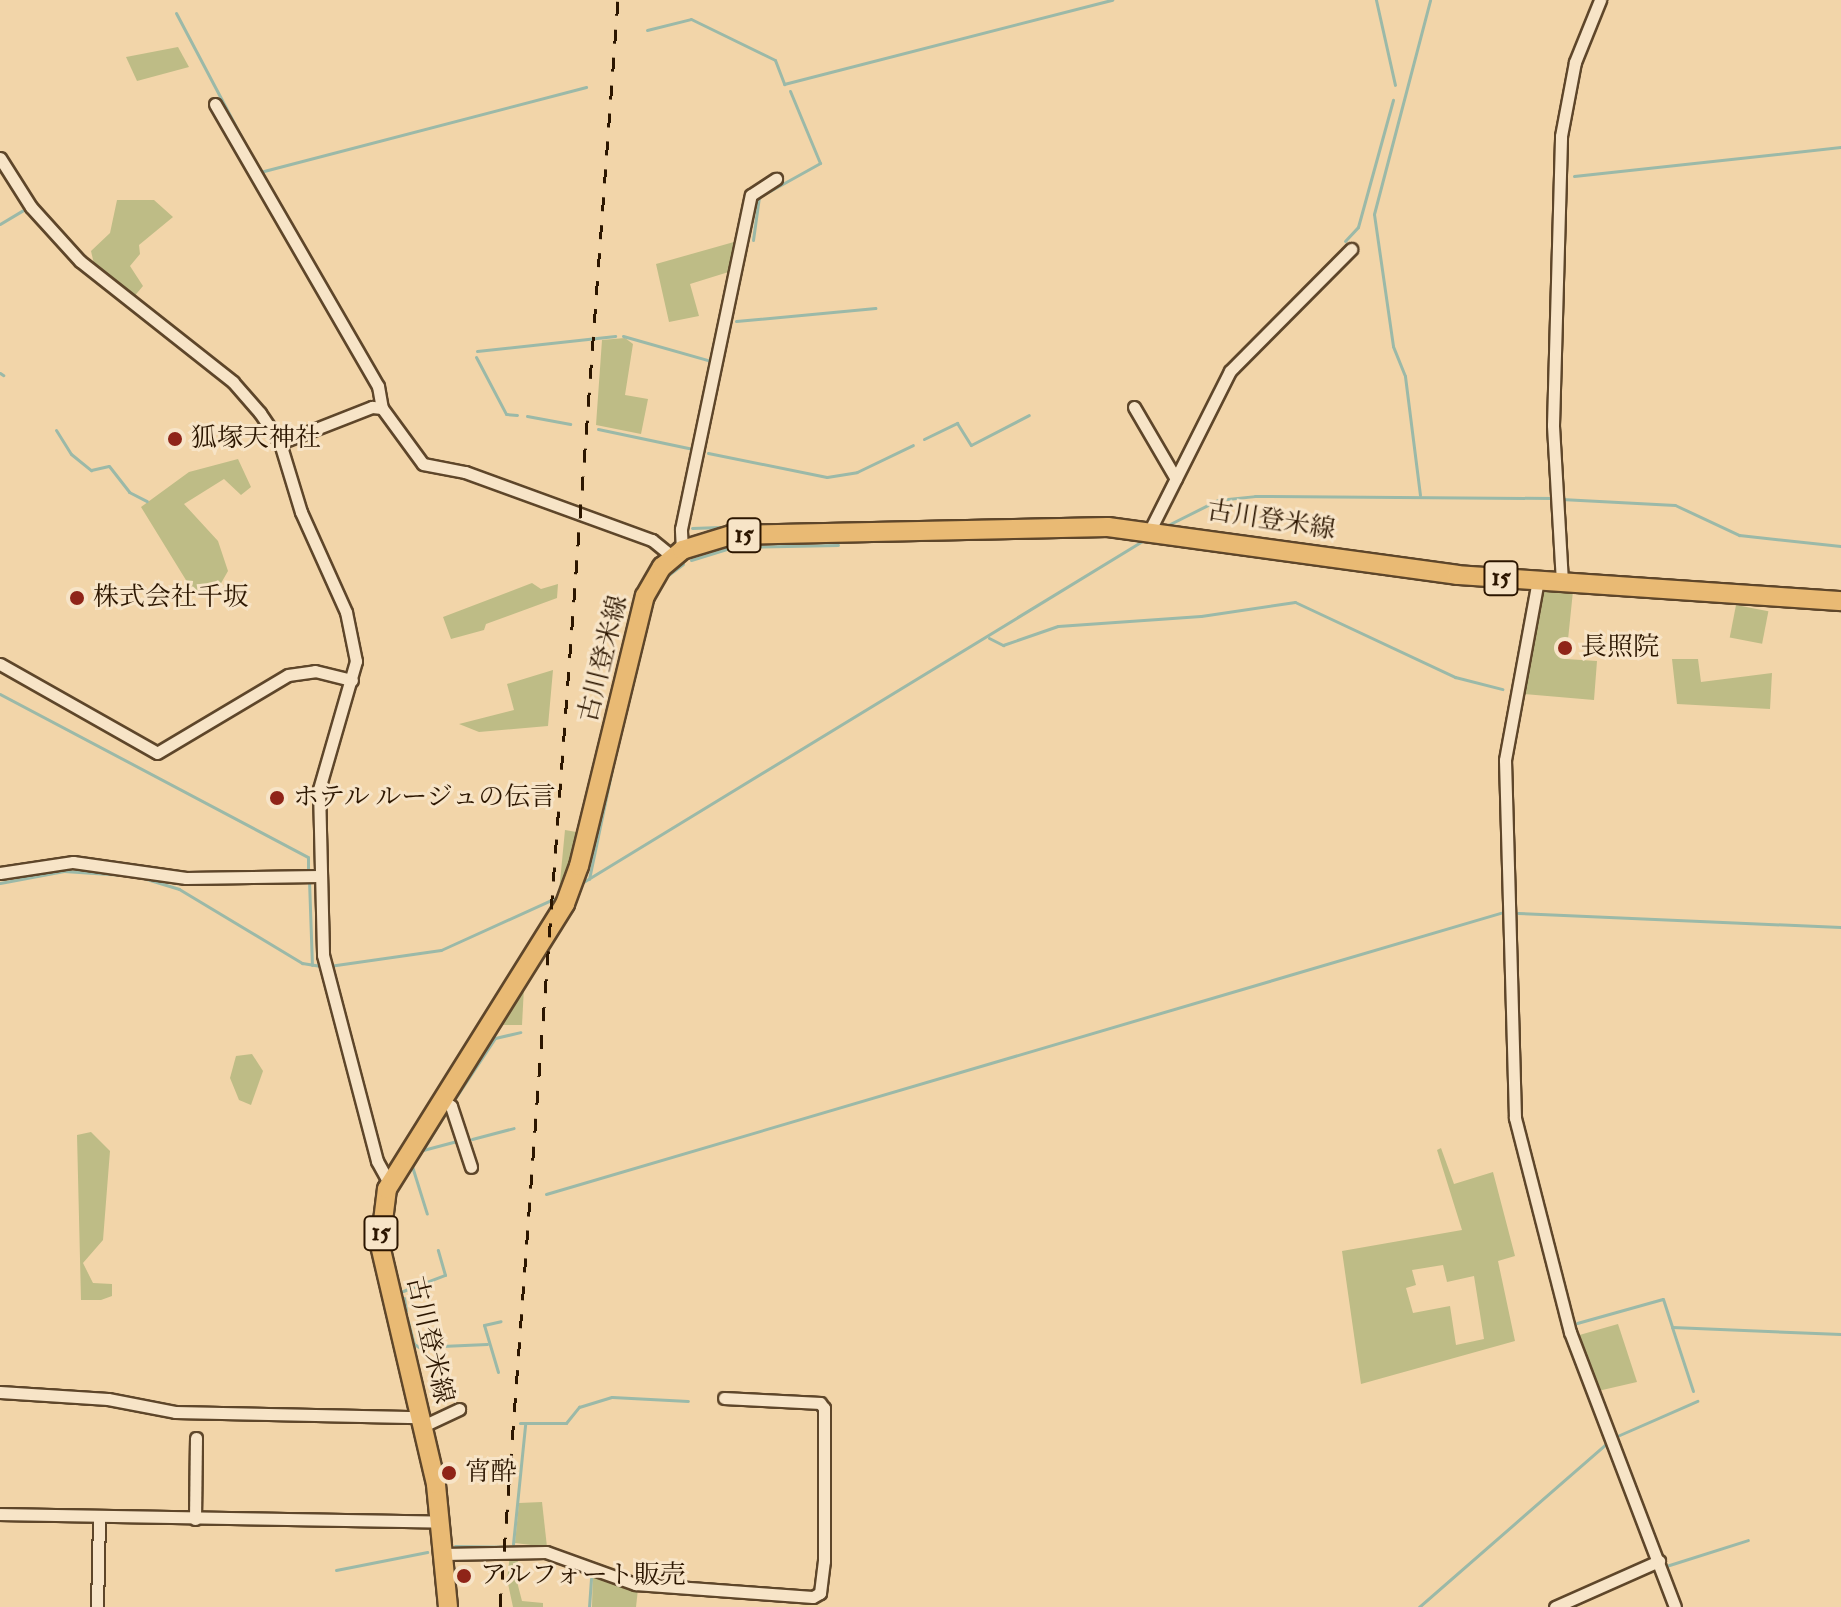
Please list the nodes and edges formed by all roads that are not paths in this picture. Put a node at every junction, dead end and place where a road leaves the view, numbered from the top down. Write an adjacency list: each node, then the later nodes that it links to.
1 (1600, 0): 13 (street)
2 (215, 104): 7 (street)
3 (0, 158): 8 (street)
4 (776, 179): 11 (street)
5 (1351, 249): 9 (street)
6 (1134, 407): 9 (street)
7 (382, 408): 8 (street); 11 (street)
8 (280, 443): 16 (street)
9 (1176, 479): 10 (street)
10 (1156, 531): 11 (main road, 古川登米線 / 15); 12 (main road, 古川登米線 / 15)
11 (678, 553): 19 (main road, 古川登米線 / 15)
12 (1538, 580): 13 (main road, 古川登米線 / 15); 32 (street)
13 (1562, 582): 14 (main road, 古川登米線 / 15)
14 (1841, 601)
15 (0, 664): 16 (street)
16 (352, 680): 18 (street)
17 (0, 873): 18 (street)
18 (318, 876): 21 (street)
19 (443, 1100): 20 (street); 21 (main road, 古川登米線 / 15)
20 (471, 1167)
21 (390, 1184): 25 (main road, 古川登米線 / 15)
22 (0, 1392): 25 (street)
23 (724, 1398): 31 (street)
24 (459, 1409): 25 (street)
25 (422, 1422): 30 (main road, 古川登米線 / 15)
26 (196, 1438): 29 (street)
27 (0, 1514): 28 (street)
28 (99, 1516): 29 (street); 33 (street)
29 (195, 1519): 30 (street)
30 (441, 1522): 31 (main road, 古川登米線 / 15)
31 (444, 1554): 34 (main road, 古川登米線 / 15)
32 (1660, 1565): 35 (street); 36 (street)
33 (97, 1607)
34 (448, 1607)
35 (1555, 1607)
36 (1675, 1607)

